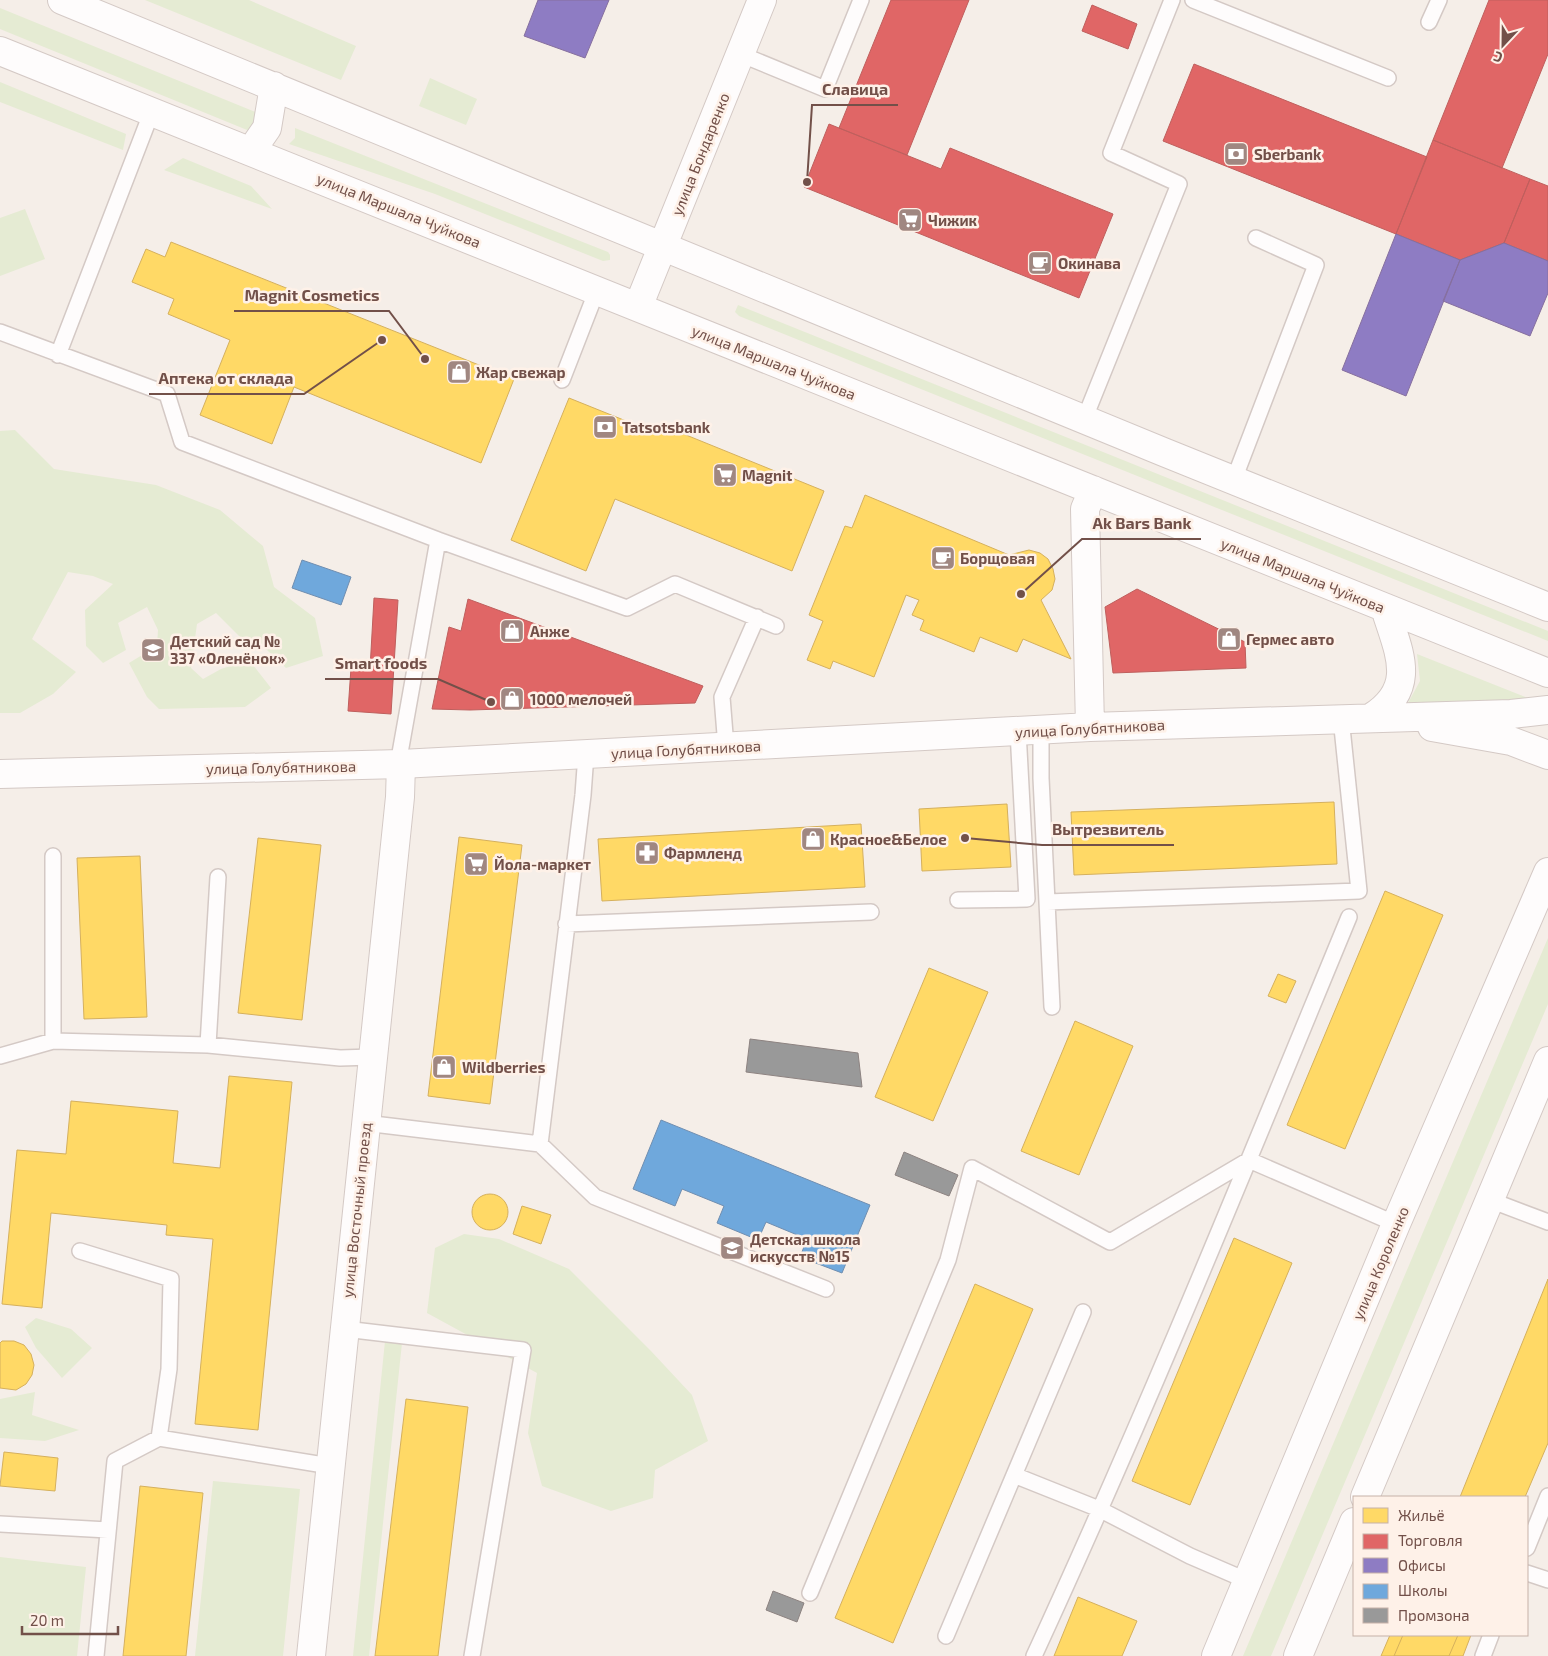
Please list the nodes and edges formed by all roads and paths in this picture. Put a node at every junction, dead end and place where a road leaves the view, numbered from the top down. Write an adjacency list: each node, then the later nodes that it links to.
1 (762, 0): 9 (street, улица Бондаренко)
2 (860, 0): 9 (lane)
3 (1172, 0): 21 (lane)
4 (1193, 0): 10 (lane)
5 (1439, 0): 7 (lane)
6 (74, 2): 11 (street)
7 (1429, 22)
8 (0, 51): 12 (street, улица Маршала Чуйкова)
9 (740, 54): 15 (street, улица Бондаренко)
10 (1388, 78)
11 (274, 86): 13 (street); 15 (street)
12 (152, 111): 13 (street, улица Маршала Чуйкова); 19 (lane)
13 (251, 151): 16 (street, улица Маршала Чуйкова)
14 (1256, 238): 22 (lane)
15 (664, 246): 17 (street, улица Бондаренко); 21 (street)
16 (597, 290): 17 (street, улица Маршала Чуйкова); 20 (lane)
17 (638, 307): 23 (street, улица Маршала Чуйкова)
18 (0, 332): 19 (lane)
19 (58, 354): 24 (lane)
20 (562, 380)
21 (1084, 420): 22 (street)
22 (1233, 482): 25 (street)
23 (1093, 490): 26 (street, улица Маршала Чуйкова); 33 (street)
24 (438, 540): 27 (lane); 38 (lane)
25 (1548, 607)
26 (1385, 608): 29 (street, улица Маршала Чуйкова); 31 (street)
27 (757, 617): 28 (lane); 35 (lane)
28 (776, 626)
29 (1548, 673)
30 (1548, 710): 31 (street, улица Голубятникова)
31 (1372, 717): 32 (street, улица Голубятникова); 37 (street, улица Голубятникова)
32 (1341, 718): 33 (street, улица Голубятникова); 44 (lane)
33 (1090, 727): 34 (street, улица Голубятникова)
34 (1030, 730): 35 (street, улица Голубятникова); 43 (lane); 44 (lane)
35 (726, 747): 36 (street, улица Голубятникова)
36 (586, 754): 38 (street, улица Голубятникова); 47 (lane)
37 (1548, 755)
38 (401, 764): 39 (street, улица Голубятникова); 52 (street, улица Восточный проезд)
39 (0, 774)
40 (53, 856): 49 (lane)
41 (1548, 872): 59 (street, улица Короленко)
42 (218, 877): 50 (lane)
43 (958, 900)
44 (1047, 902): 48 (lane)
45 (872, 912): 47 (lane)
46 (1349, 917): 56 (lane)
47 (566, 924): 55 (lane)
48 (1052, 1007)
49 (53, 1041): 50 (lane); 51 (lane)
50 (208, 1045): 52 (lane)
51 (0, 1056)
52 (372, 1057): 54 (street, улица Восточный проезд)
53 (1548, 1061): 57 (street)
54 (365, 1123): 55 (lane); 63 (street, улица Восточный проезд)
55 (540, 1144): 61 (lane)
56 (1250, 1160): 59 (lane); 69 (lane); 77 (lane)
57 (1490, 1200): 58 (lane); 67 (street)
58 (1548, 1222)
59 (1396, 1224): 75 (street, улица Короленко)
60 (80, 1251): 64 (lane)
61 (826, 1289)
62 (1083, 1312): 66 (lane)
63 (345, 1329): 65 (street, улица Восточный проезд); 82 (lane)
64 (159, 1438): 65 (lane); 72 (lane)
65 (330, 1466): 81 (street, улица Восточный проезд)
66 (1014, 1475): 69 (lane); 78 (lane)
67 (1365, 1496)
68 (1548, 1496): 73 (lane)
69 (1099, 1509): 75 (lane); 83 (lane)
70 (0, 1524): 72 (lane)
71 (1353, 1524): 85 (street)
72 (108, 1530): 80 (lane)
73 (1528, 1546)
74 (1528, 1573): 76 (lane)
75 (1248, 1580): 84 (street, улица Короленко)
76 (1548, 1580)
77 (810, 1593)
78 (946, 1636)
79 (1491, 1636): 86 (lane)
80 (96, 1656)
81 (311, 1656)
82 (472, 1656)
83 (1034, 1656)
84 (1216, 1656)
85 (1298, 1656)
86 (1483, 1656)

